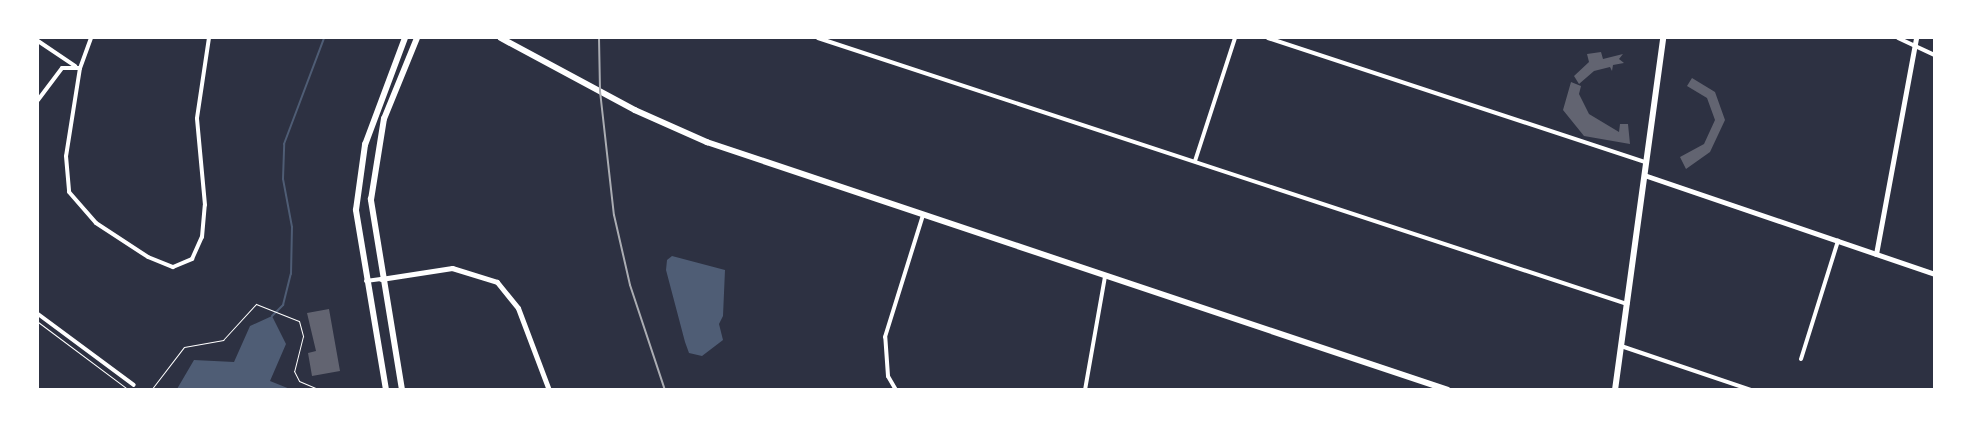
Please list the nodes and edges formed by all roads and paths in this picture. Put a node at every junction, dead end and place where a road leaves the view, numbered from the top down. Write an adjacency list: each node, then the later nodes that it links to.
1 (91, 38): 15 (street)
2 (209, 38): 15 (street)
3 (405, 38): 26 (main road)
4 (417, 38): 25 (main road)
5 (501, 38): 20 (main road)
6 (818, 38): 17 (street)
7 (1235, 38): 17 (street)
8 (1268, 38): 18 (street)
9 (1663, 38): 18 (main road)
10 (1898, 38): 13 (street)
11 (1916, 38): 13 (street)
12 (38, 41): 15 (street)
13 (1915, 45): 14 (street); 22 (street)
14 (1934, 55)
15 (80, 68): 16 (street)
16 (38, 100)
17 (1194, 161): 27 (street)
18 (1646, 162): 19 (main road)
19 (1644, 175): 21 (street); 27 (main road)
20 (923, 215): 24 (main road); 39 (street)
21 (1838, 241): 22 (street); 31 (street)
22 (1876, 254): 23 (street)
23 (1934, 274)
24 (1105, 276): 40 (street); 41 (main road)
25 (381, 279): 26 (street); 37 (main road); 38 (street)
26 (366, 281): 36 (main road)
27 (1627, 304): 30 (main road)
28 (38, 314): 32 (street)
29 (38, 322): 33 (path)
30 (1621, 346): 42 (main road); 43 (street)
31 (1801, 358)
32 (134, 385)
33 (130, 390)
34 (151, 390): 35 (path)
35 (320, 390)
36 (386, 390)
37 (402, 390)
38 (548, 390)
39 (896, 390)
40 (1085, 390)
41 (1448, 390)
42 (1615, 390)
43 (1751, 390)

